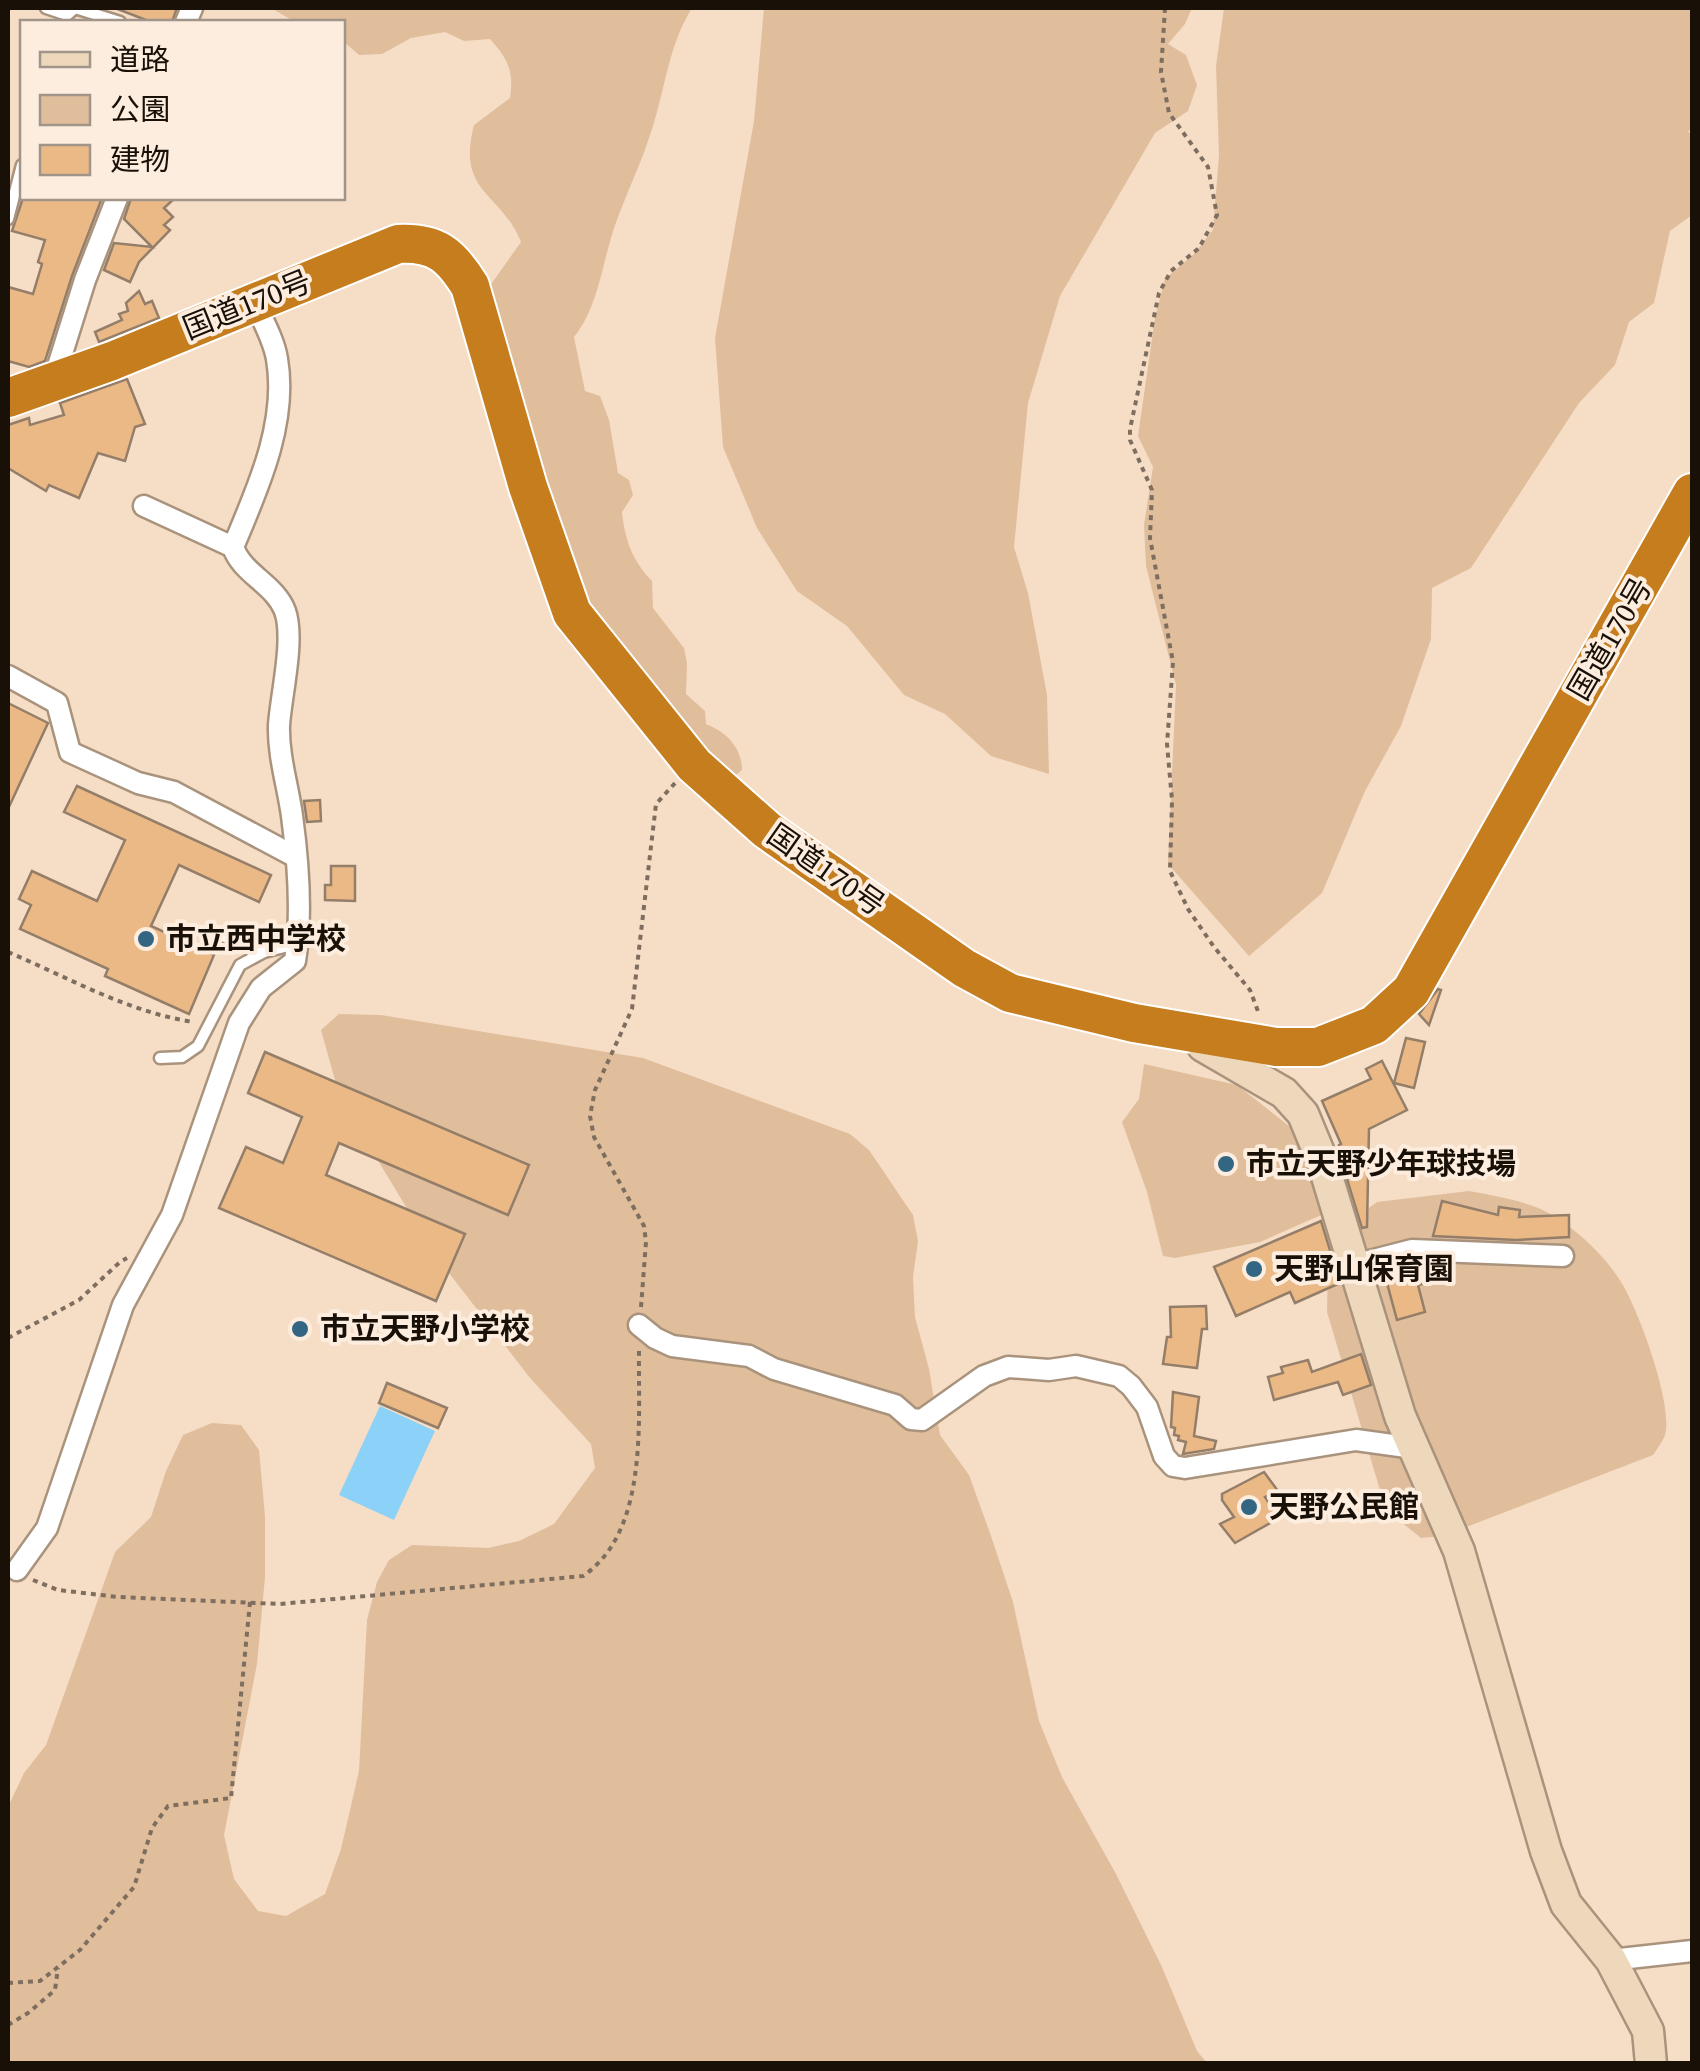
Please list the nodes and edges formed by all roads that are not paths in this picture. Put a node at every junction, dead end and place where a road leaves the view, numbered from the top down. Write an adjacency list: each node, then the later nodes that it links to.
1 (46, 8): 2 (lane)
2 (66, 19): 3 (lane)
3 (114, 20)
4 (20, 173): 6 (lane)
5 (116, 200): 8 (street)
6 (8, 219)
7 (254, 301): 8 (highway, 国道170号); 12 (street); 18 (highway, 国道170号)
8 (53, 382): 9 (highway, 国道170号)
9 (8, 398)
10 (1692, 493): 18 (highway, 国道170号)
11 (144, 506): 12 (street)
12 (233, 547): 14 (street)
13 (8, 676): 14 (street)
14 (294, 856): 16 (street)
15 (215, 933): 17 (lane)
16 (298, 943): 17 (lane); 24 (street)
17 (264, 952): 19 (lane)
18 (1200, 1034): 21 (street)
19 (160, 1058)
20 (1563, 1256): 21 (street)
21 (1354, 1265): 23 (street)
22 (639, 1325): 23 (street)
23 (1414, 1448): 26 (street)
24 (17, 1570)
25 (1692, 1951): 26 (street)
26 (1612, 1960): 27 (street)
27 (1651, 2064)

